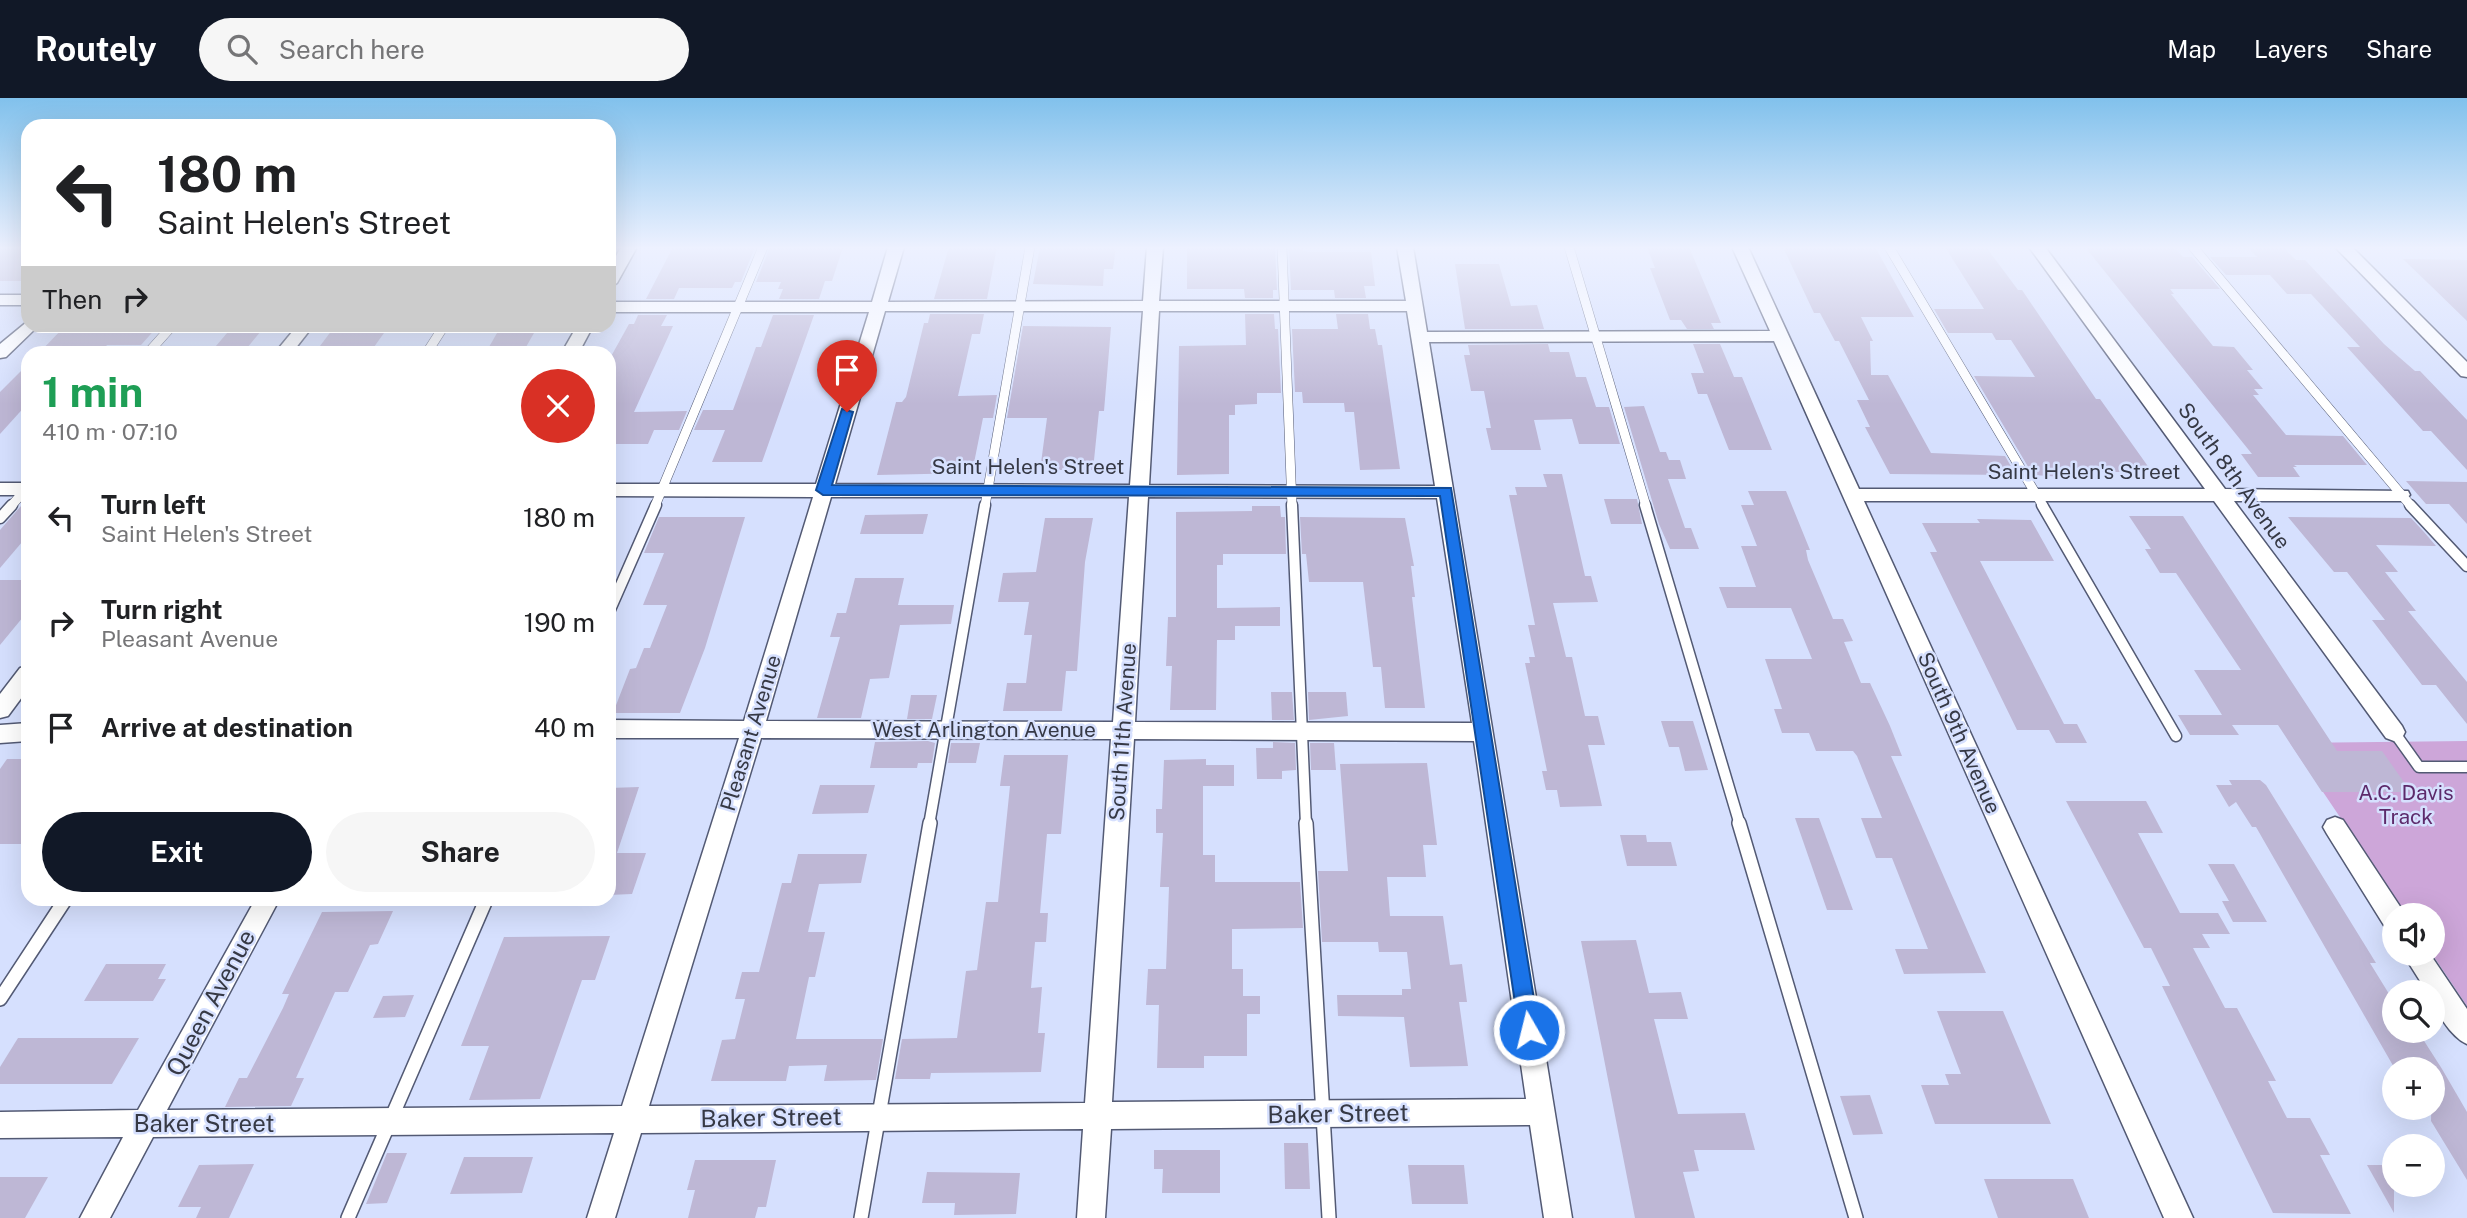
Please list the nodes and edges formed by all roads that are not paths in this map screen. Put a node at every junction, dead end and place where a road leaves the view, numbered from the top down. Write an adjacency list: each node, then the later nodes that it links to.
1 (739, 299): 19 (lane)
2 (879, 299): 20 (street, Pleasant Avenue)
3 (1020, 299): 21 (lane)
4 (1151, 299): 15 (street, South 11th Avenue)
5 (1283, 299): 16 (lane)
6 (1412, 299): 17 (street)
7 (1585, 299): 23 (lane)
8 (1763, 299): 24 (street, South 9th Avenue)
9 (1920, 299): 39 (lane)
10 (2075, 299): 40 (street, South 8th Avenue)
11 (2237, 299): 41 (lane)
12 (2395, 299): 27 (street)
13 (0, 300): 14 (street)
14 (21, 300)
15 (1150, 306): 16 (street); 21 (street); 34 (street, South 11th Avenue)
16 (1283, 306): 17 (street); 35 (lane)
17 (1413, 306): 25 (street)
18 (616, 307): 19 (street)
19 (736, 307): 20 (street); 31 (lane)
20 (877, 307): 21 (street); 32 (street, Pleasant Avenue)
21 (1019, 307): 33 (lane)
22 (21, 333): 26 (street)
23 (1596, 336): 24 (street); 25 (street); 81 (lane)
24 (1779, 336): 38 (street, South 9th Avenue)
25 (1419, 337): 36 (street)
26 (0, 353)
27 (2467, 372)
28 (0, 489): 29 (street)
29 (21, 489)
30 (616, 490): 31 (street, Saint Helen's Street)
31 (660, 490): 32 (street, Saint Helen's Street); 44 (lane)
32 (823, 490): 33 (street, Saint Helen's Street); 48 (street, Pleasant Avenue)
33 (988, 490): 34 (street, Saint Helen's Street); 49 (lane)
34 (1139, 490): 35 (street, Saint Helen's Street); 50 (street, South 11th Avenue)
35 (1292, 491): 36 (street, Saint Helen's Street); 51 (lane)
36 (1446, 492): 52 (street)
37 (21, 495): 42 (lane)
38 (1851, 495): 39 (street, Saint Helen's Street); 82 (street, South 9th Avenue)
39 (2037, 495): 40 (street, Saint Helen's Street); 56 (lane)
40 (2219, 495): 41 (street, Saint Helen's Street); 53 (street, South 8th Avenue)
41 (2401, 495): 43 (lane)
42 (0, 518)
43 (2467, 566)
44 (616, 595)
45 (21, 683): 46 (street)
46 (0, 710)
47 (616, 729): 48 (street, West Arlington Avenue)
48 (753, 729): 49 (street, West Arlington Avenue); 70 (street, Pleasant Avenue)
49 (946, 729): 50 (street, West Arlington Avenue); 69 (lane)
50 (1123, 730): 51 (street, West Arlington Avenue); 68 (street, South 11th Avenue)
51 (1301, 731): 52 (street, West Arlington Avenue); 67 (lane)
52 (1484, 732): 66 (street)
53 (2394, 732): 57 (lane)
54 (21, 733): 55 (street)
55 (0, 734)
56 (2176, 736)
57 (2467, 767)
58 (2334, 827): 59 (street)
59 (2384, 903)
60 (61, 906): 64 (lane)
61 (264, 906): 72 (street, Queen Avenue)
62 (483, 906): 71 (lane)
63 (2424, 966): 65 (street)
64 (0, 999)
65 (2467, 1032)
66 (1541, 1112): 67 (street, Baker Street); 80 (street)
67 (1325, 1114): 68 (street, Baker Street); 79 (lane)
68 (1098, 1116): 69 (street, Baker Street); 78 (street, South 11th Avenue)
69 (880, 1117): 70 (street, Baker Street); 77 (lane)
70 (631, 1120): 71 (street, Baker Street); 76 (street, Pleasant Avenue)
71 (389, 1122): 72 (street, Baker Street); 75 (lane)
72 (145, 1124): 73 (street, Baker Street); 74 (street, Queen Avenue)
73 (0, 1125)
74 (94, 1218)
75 (348, 1218)
76 (601, 1218)
77 (861, 1218)
78 (1091, 1218)
79 (1329, 1218)
80 (1558, 1218)
81 (1856, 1218)
82 (2179, 1218)

